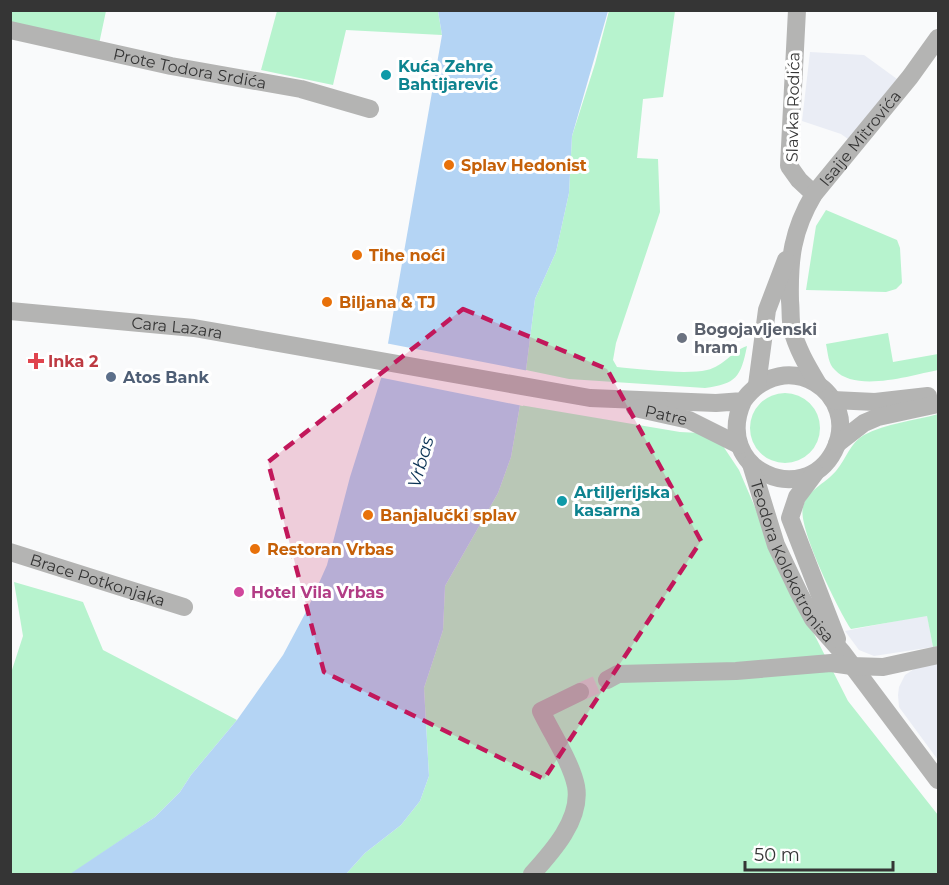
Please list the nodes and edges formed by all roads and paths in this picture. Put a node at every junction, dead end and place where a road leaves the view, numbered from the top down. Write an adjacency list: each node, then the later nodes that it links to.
1 (797, 10): 5 (street, Slavka Rodića)
2 (10, 30): 4 (street, Prote Todora Srdića)
3 (939, 38): 5 (street, Isaije Mitrovića)
4 (370, 109)
5 (814, 194): 6 (street, Isaije Mitrovića)
6 (792, 244): 8 (street, Isaije Mitrovića); 9 (street, Isaije Mitrovića)
7 (10, 311): 10 (street, Cara Lazara)
8 (818, 384): 9 (street); 13 (street)
9 (756, 385): 14 (street)
10 (564, 394): 12 (street, Patre)
11 (939, 395): 13 (street)
12 (590, 398): 14 (street, Patre); 17 (street, Patre)
13 (833, 400): 16 (street)
14 (743, 401): 17 (street)
15 (939, 404): 16 (street)
16 (837, 444): 19 (street)
17 (739, 445): 18 (street)
18 (751, 464): 19 (street); 23 (street, Teodora Kolokotronisa)
19 (823, 465): 23 (street, Teodora Kolokotronisa)
20 (10, 552): 21 (street, Brace Potkonjaka)
21 (184, 607)
22 (939, 655): 23 (street)
23 (847, 659): 24 (street); 26 (street, Teodora Kolokotronisa)
24 (607, 680)
25 (580, 692): 27 (street)
26 (939, 780)
27 (532, 874)

